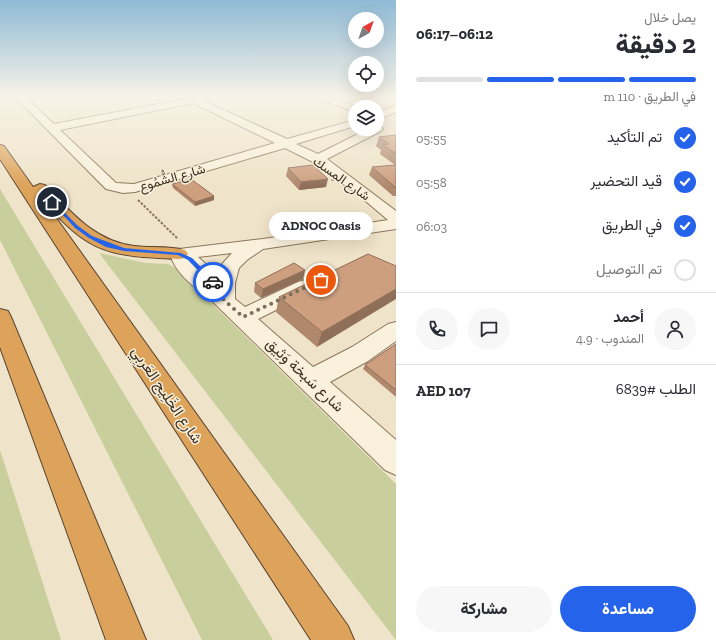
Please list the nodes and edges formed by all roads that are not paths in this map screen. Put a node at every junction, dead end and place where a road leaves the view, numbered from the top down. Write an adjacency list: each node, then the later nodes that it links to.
1 (57, 127): 4 (street)
2 (249, 127): 6 (street, شارع المِسك)
3 (342, 127): 6 (street, شارع الشُّمُوع)
4 (52, 128): 6 (street, شارع الشُّمُوع)
5 (363, 136): 8 (street)
6 (284, 144): 8 (street, شارع المِسك)
7 (0, 148): 12 (highway); 21 (highway, شارع الخَلِيج العَربِي)
8 (318, 159): 9 (street, شارع المِسك)
9 (396, 219)
10 (396, 224): 11 (street)
11 (263, 244): 12 (street); 14 (street)
12 (186, 253): 14 (street, شارع سَبخة وَثِيق)
13 (319, 281): 16 (street)
14 (220, 296): 16 (street, شارع سَبخة وَثِيق)
15 (0, 317): 20 (highway)
16 (243, 317): 18 (street, شارع سَبخة وَثِيق)
17 (381, 346): 18 (street)
18 (312, 380): 19 (street, شارع سَبخة وَثِيق)
19 (396, 460)
20 (126, 640)
21 (334, 640)

